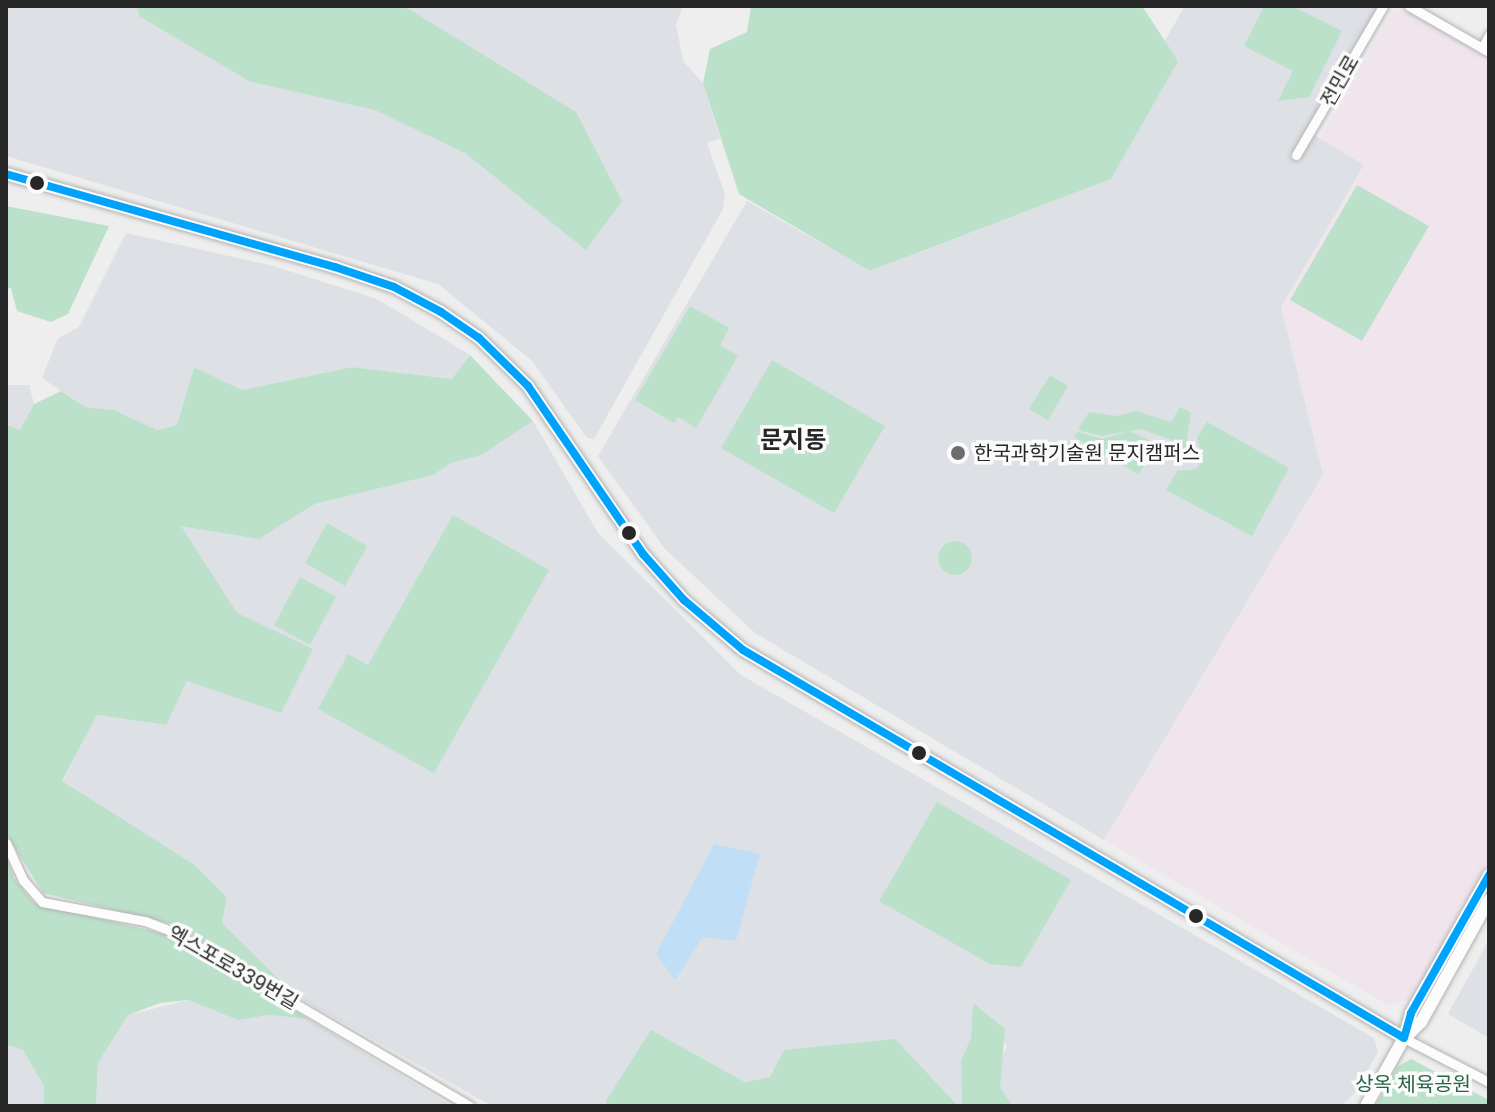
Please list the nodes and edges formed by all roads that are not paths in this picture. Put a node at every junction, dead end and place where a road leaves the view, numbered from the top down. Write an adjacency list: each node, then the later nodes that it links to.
1 (1383, 6): 5 (street, 전민로)
2 (1409, 6): 4 (street)
3 (1489, 35): 4 (street)
4 (1485, 50)
5 (1296, 155)
6 (6, 174): 10 (main road)
7 (6, 843): 12 (street, 엑스포로339번길)
8 (1489, 875): 10 (main road)
9 (1489, 900): 10 (main road)
10 (1404, 1038): 11 (street); 13 (main road)
11 (1489, 1082)
12 (470, 1106)
13 (1366, 1106)

